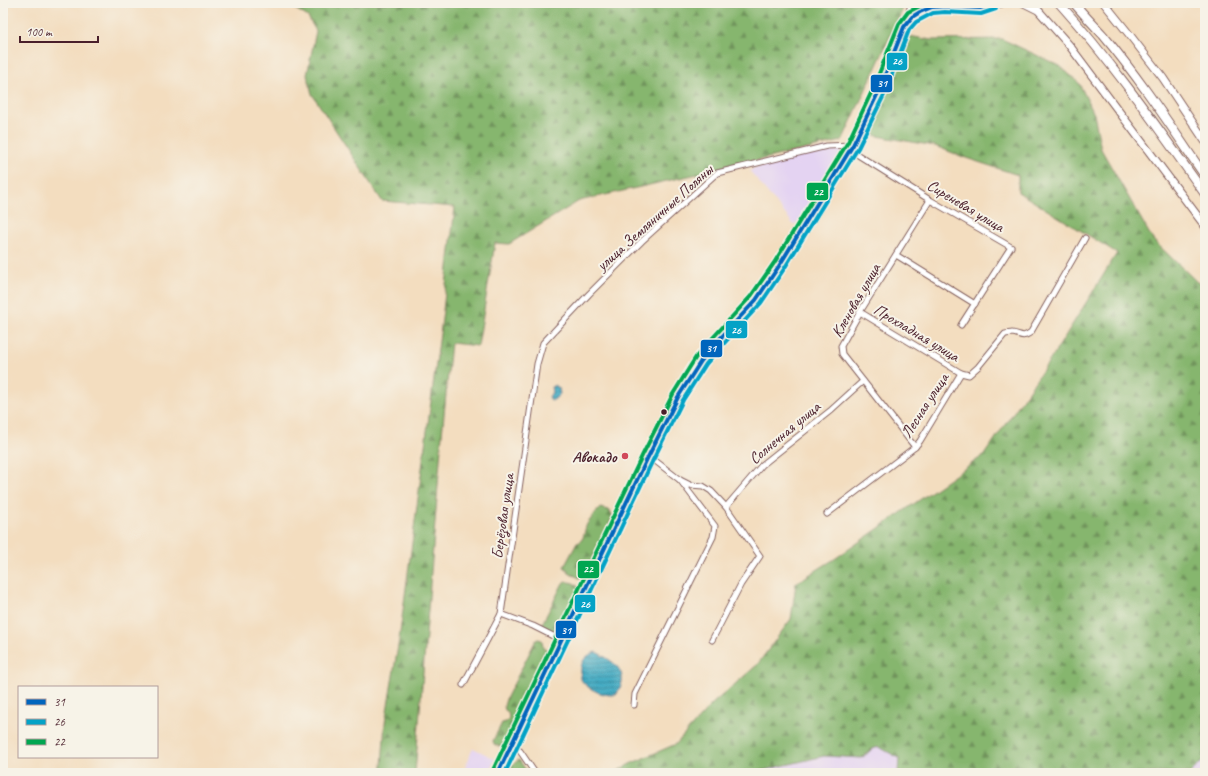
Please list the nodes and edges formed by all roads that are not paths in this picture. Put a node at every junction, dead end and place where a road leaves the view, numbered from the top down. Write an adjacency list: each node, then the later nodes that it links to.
1 (913, 3): 11 (main road)
2 (948, 3): 9 (main road)
3 (994, 3): 10 (main road)
4 (1002, 3): 10 (main road)
5 (1024, 3): 17 (main road)
6 (1060, 3): 15 (main road)
7 (1074, 3): 14 (main road)
8 (1104, 3): 12 (main road)
9 (962, 8): 10 (main road); 11 (main road)
10 (980, 8)
11 (904, 27): 13 (main road)
12 (1205, 141)
13 (851, 148): 16 (street, Сиреневая улица); 23 (street, улица Земляничные Поляны); 27 (main road)
14 (1205, 176)
15 (1205, 194)
16 (930, 200): 19 (street, Кленовая улица); 20 (street, Сиреневая улица)
17 (1205, 226)
18 (1085, 238): 24 (street, Лесная улица)
19 (896, 255): 20 (street); 21 (street, Кленовая улица)
20 (974, 304): 22 (street, Сиреневая улица)
21 (860, 312): 24 (street, Прохладная улица); 25 (street, Кленовая улица)
22 (961, 325)
23 (543, 343): 31 (street, Берёзовая улица)
24 (961, 374): 26 (street, Лесная улица)
25 (863, 381): 26 (street, Кленовая улица); 29 (street, Солнечная улица)
26 (915, 446): 30 (street, Лесная улица)
27 (648, 456): 28 (street); 32 (main road)
28 (680, 480): 29 (street); 35 (street)
29 (726, 507): 33 (street)
30 (827, 514)
31 (501, 614): 32 (street); 34 (street, Берёзовая улица)
32 (561, 640): 36 (main road)
33 (712, 640)
34 (463, 685)
35 (634, 705)
36 (511, 745): 37 (main road); 38 (street)
37 (498, 773)
38 (535, 773)

